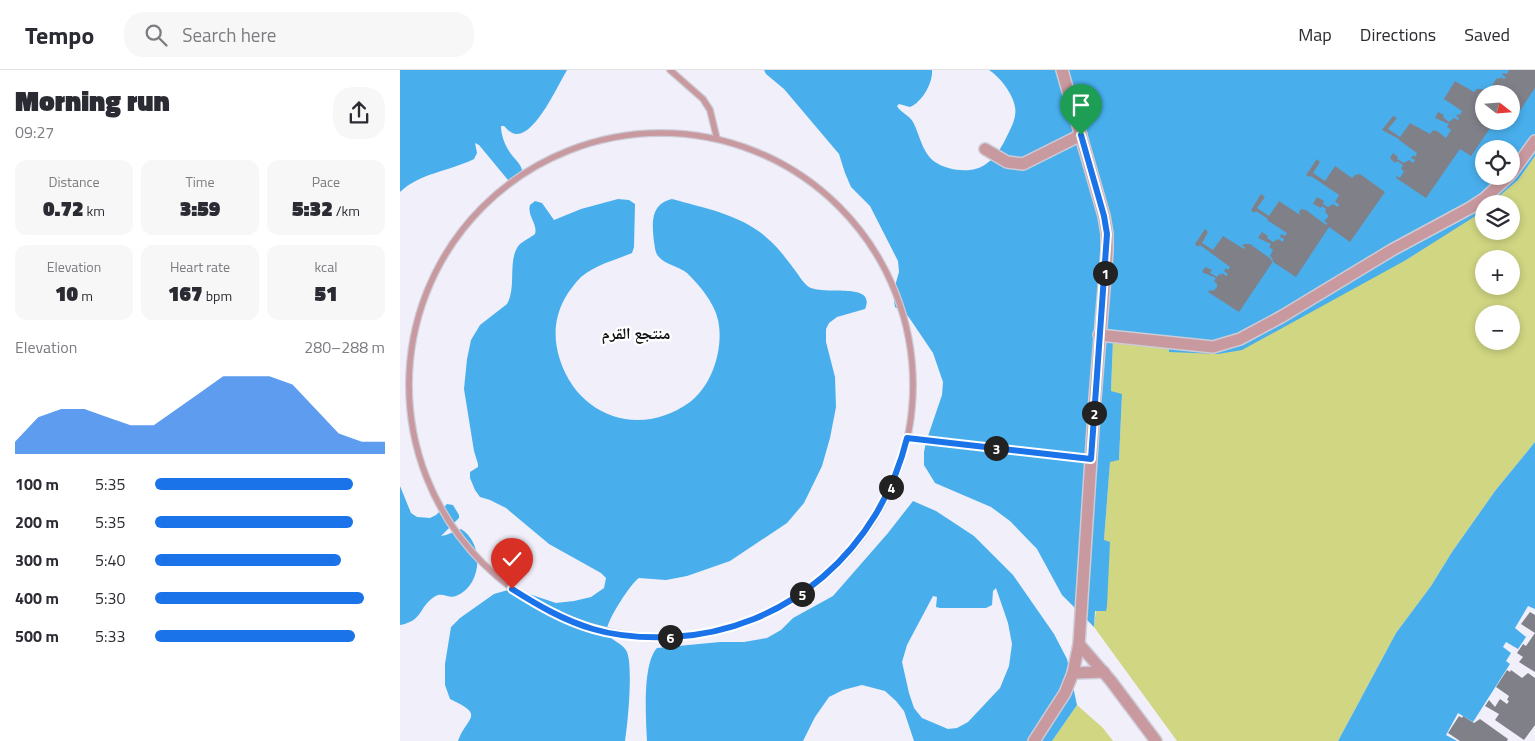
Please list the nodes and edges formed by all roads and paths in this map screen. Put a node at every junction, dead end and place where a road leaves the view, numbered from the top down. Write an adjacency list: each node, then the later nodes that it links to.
1 (670, 70): 4 (lane)
2 (1062, 70): 3 (street)
3 (1081, 135): 6 (street); 9 (street)
4 (717, 139): 10 (lane); 10 (lane)
5 (1535, 141): 7 (street)
6 (987, 150)
7 (1520, 161)
8 (1498, 185): 9 (street)
9 (1100, 335): 11 (street)
10 (907, 438): 11 (lane)
11 (1091, 459): 12 (street)
12 (1079, 644): 13 (street); 14 (street)
13 (1104, 672): 14 (street); 16 (street)
14 (1073, 673): 15 (street)
15 (1034, 741)
16 (1156, 741)

